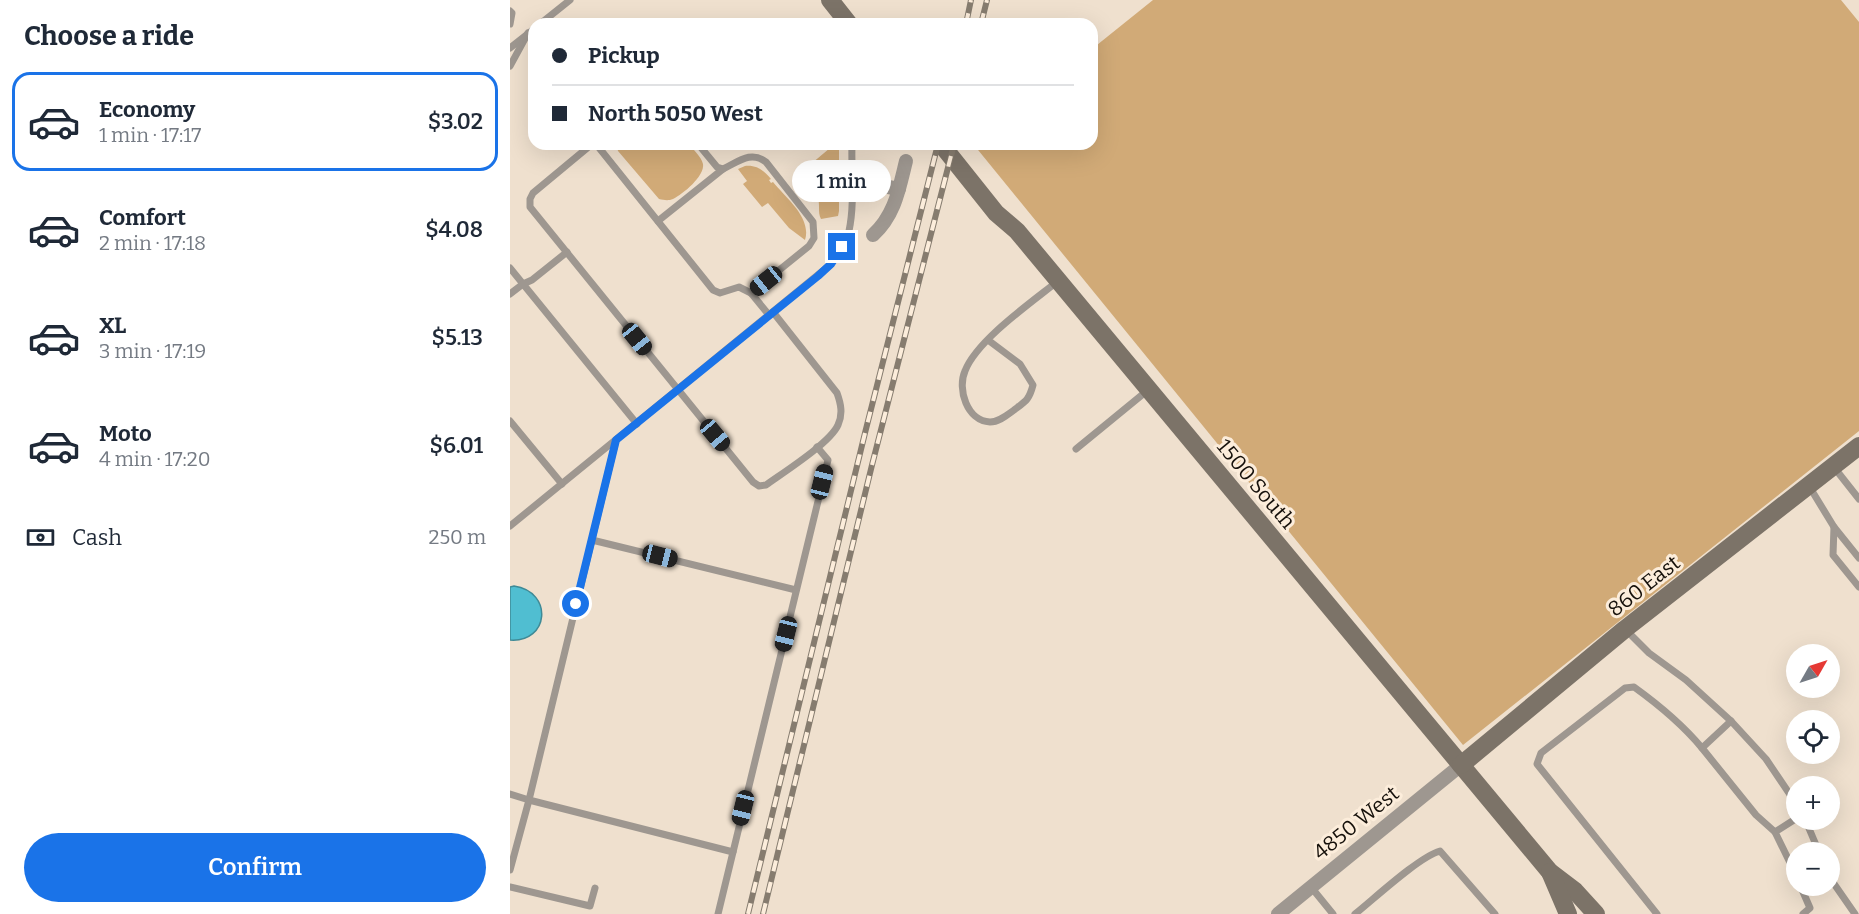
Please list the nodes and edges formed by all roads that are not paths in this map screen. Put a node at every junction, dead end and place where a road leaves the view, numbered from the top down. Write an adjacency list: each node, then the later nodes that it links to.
1 (570, 0): 4 (lane)
2 (830, 0): 5 (street)
3 (510, 11): 6 (lane)
4 (548, 18)
5 (844, 18)
6 (510, 24)
7 (528, 33): 9 (lane)
8 (528, 36): 10 (lane)
9 (510, 48)
10 (510, 66)
11 (587, 150): 24 (lane)
12 (599, 150): 21 (lane)
13 (703, 150): 18 (lane)
14 (852, 150): 19 (lane)
15 (946, 150): 22 (street, 1500 South)
16 (961, 150): 22 (street, 1500 South)
17 (906, 161): 20 (street)
18 (723, 169): 21 (lane); 28 (lane)
19 (851, 186): 20 (street); 30 (lane)
20 (899, 189): 23 (street)
21 (658, 221): 28 (lane)
22 (1017, 231): 26 (street, 1500 South)
23 (873, 235)
24 (567, 252): 27 (lane); 32 (lane)
25 (510, 268): 27 (lane)
26 (1058, 281): 31 (lane); 33 (street, 1500 South)
27 (523, 284): 29 (lane); 35 (lane)
28 (751, 293): 30 (lane)
29 (510, 294)
30 (771, 314): 32 (lane); 38 (lane)
31 (988, 340): 31 (lane)
32 (678, 390): 35 (lane); 38 (lane)
33 (1148, 390): 39 (lane); 53 (street, 1500 South)
34 (510, 421): 41 (lane)
35 (637, 424): 36 (lane)
36 (616, 440): 41 (lane); 46 (lane)
37 (1859, 446): 40 (street, 860 East)
38 (818, 447): 49 (lane)
39 (1076, 448)
40 (1833, 466): 42 (street, 860 East); 43 (lane)
41 (562, 484): 44 (lane)
42 (1809, 486): 45 (lane); 50 (street, 860 East)
43 (1859, 499)
44 (510, 526)
45 (1834, 527): 47 (lane); 48 (lane)
46 (592, 540): 49 (lane); 56 (lane)
47 (1859, 558)
48 (1859, 586)
49 (796, 590): 59 (lane)
50 (1625, 629): 51 (lane); 53 (street, 860 East)
51 (1731, 721): 52 (lane); 54 (lane)
52 (1702, 748): 58 (lane); 75 (lane)
53 (1461, 765): 62 (street, 1500 South); 64 (street, 4850 West)
54 (1786, 789)
55 (510, 794): 56 (lane)
56 (529, 800): 59 (lane); 61 (lane)
57 (1786, 825): 58 (lane)
58 (1775, 832): 60 (lane)
59 (733, 852): 68 (lane)
60 (1786, 854)
61 (510, 870)
62 (1551, 872): 73 (street); 74 (street)
63 (510, 887): 65 (lane)
64 (1311, 887): 69 (street, 4850 West); 70 (lane)
65 (595, 888)
66 (1840, 892): 77 (lane)
67 (1805, 896): 76 (lane)
68 (718, 914)
69 (1278, 914)
70 (1333, 914)
71 (1355, 914): 72 (lane)
72 (1495, 914)
73 (1568, 914)
74 (1596, 914)
75 (1657, 914)
76 (1803, 914)
77 (1855, 914)

